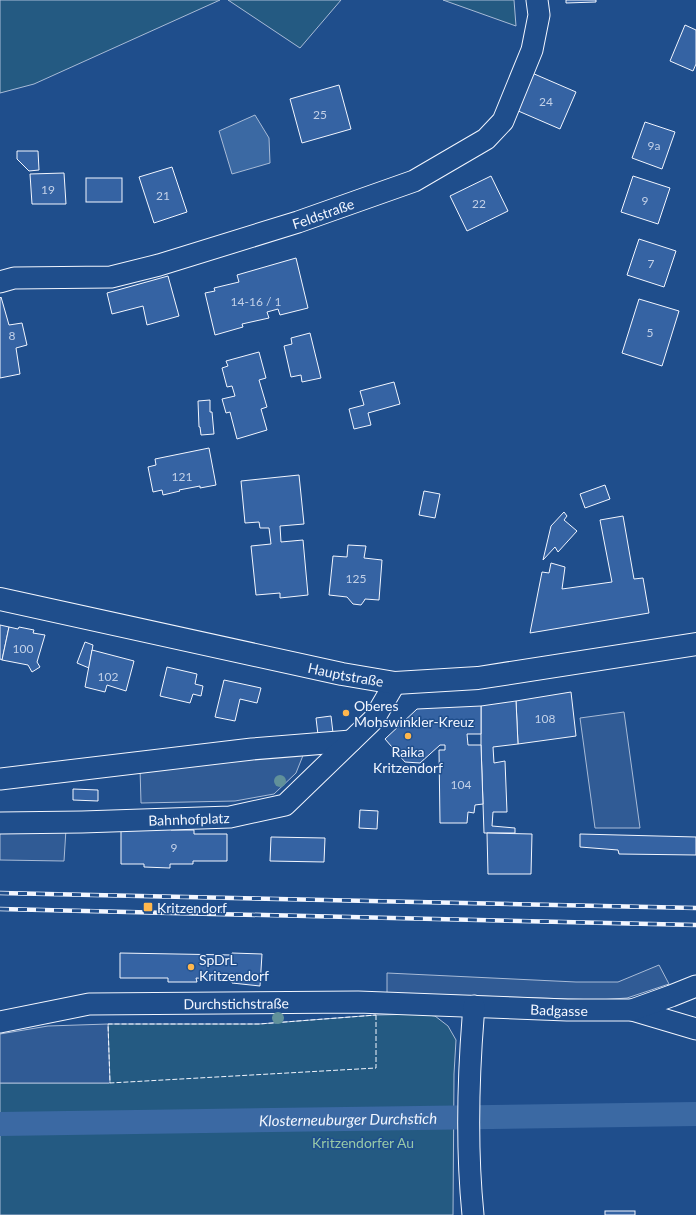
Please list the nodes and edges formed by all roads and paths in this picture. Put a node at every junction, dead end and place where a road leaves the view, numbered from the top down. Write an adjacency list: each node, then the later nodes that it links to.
1 (538, 0): 2 (street, Feldstraße)
2 (0, 282)
3 (0, 599): 5 (main road, Hauptstraße)
4 (696, 644): 5 (main road, Hauptstraße)
5 (395, 683): 6 (street, Bahnhofplatz)
6 (351, 741): 7 (street); 8 (street, Bahnhofplatz)
7 (0, 779)
8 (0, 823)
9 (696, 986): 11 (street, Badgasse)
10 (474, 1006): 11 (street, Badgasse); 12 (street, Durchstichstraße); 14 (street)
11 (632, 1010): 13 (street)
12 (0, 1022)
13 (696, 1029)
14 (474, 1215)

